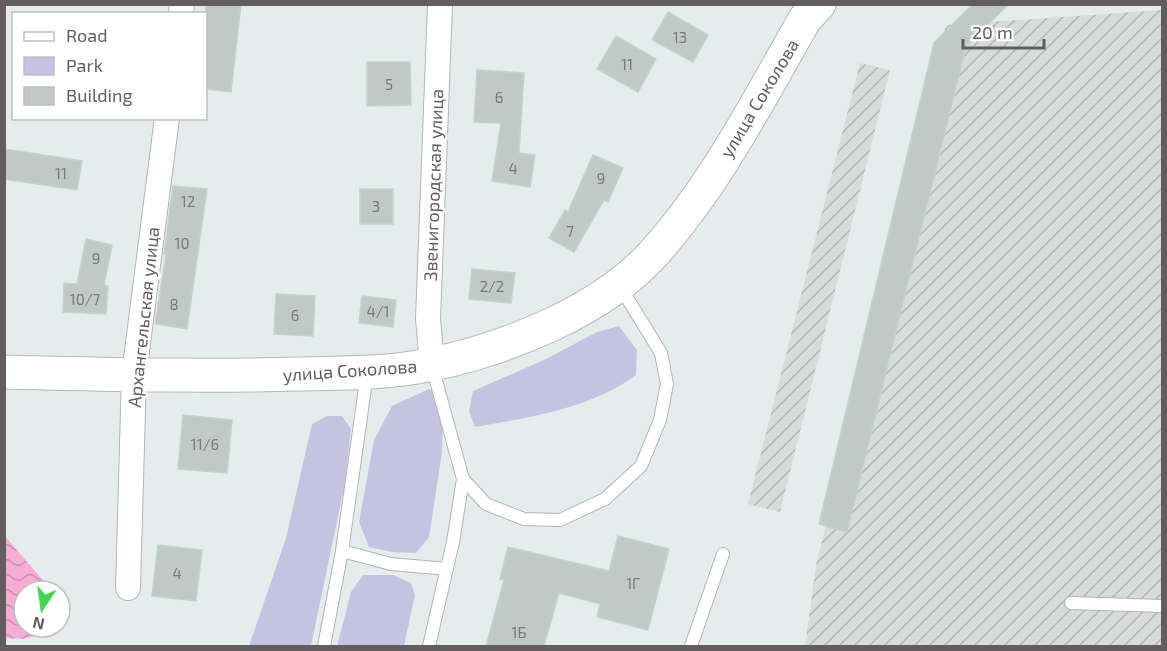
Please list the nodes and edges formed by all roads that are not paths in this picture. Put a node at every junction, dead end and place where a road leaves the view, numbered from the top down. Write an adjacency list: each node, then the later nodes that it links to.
1 (440, 4): 5 (street, Звенигородская улица)
2 (819, 4): 4 (main road, улица Соколова)
3 (167, 120): 8 (street, Архангельская улица)
4 (619, 285): 5 (main road, улица Соколова); 9 (lane)
5 (432, 364): 7 (main road, улица Соколова); 9 (lane)
6 (4, 372): 8 (main road, улица Соколова)
7 (368, 372): 8 (main road, улица Соколова); 10 (lane)
8 (134, 375): 13 (street, Архангельская улица)
9 (463, 479): 12 (lane)
10 (342, 551): 12 (lane); 16 (lane)
11 (723, 554): 18 (lane)
12 (447, 569): 17 (lane)
13 (128, 588)
14 (1071, 603): 15 (lane)
15 (1162, 606)
16 (324, 646)
17 (429, 646)
18 (692, 646)

